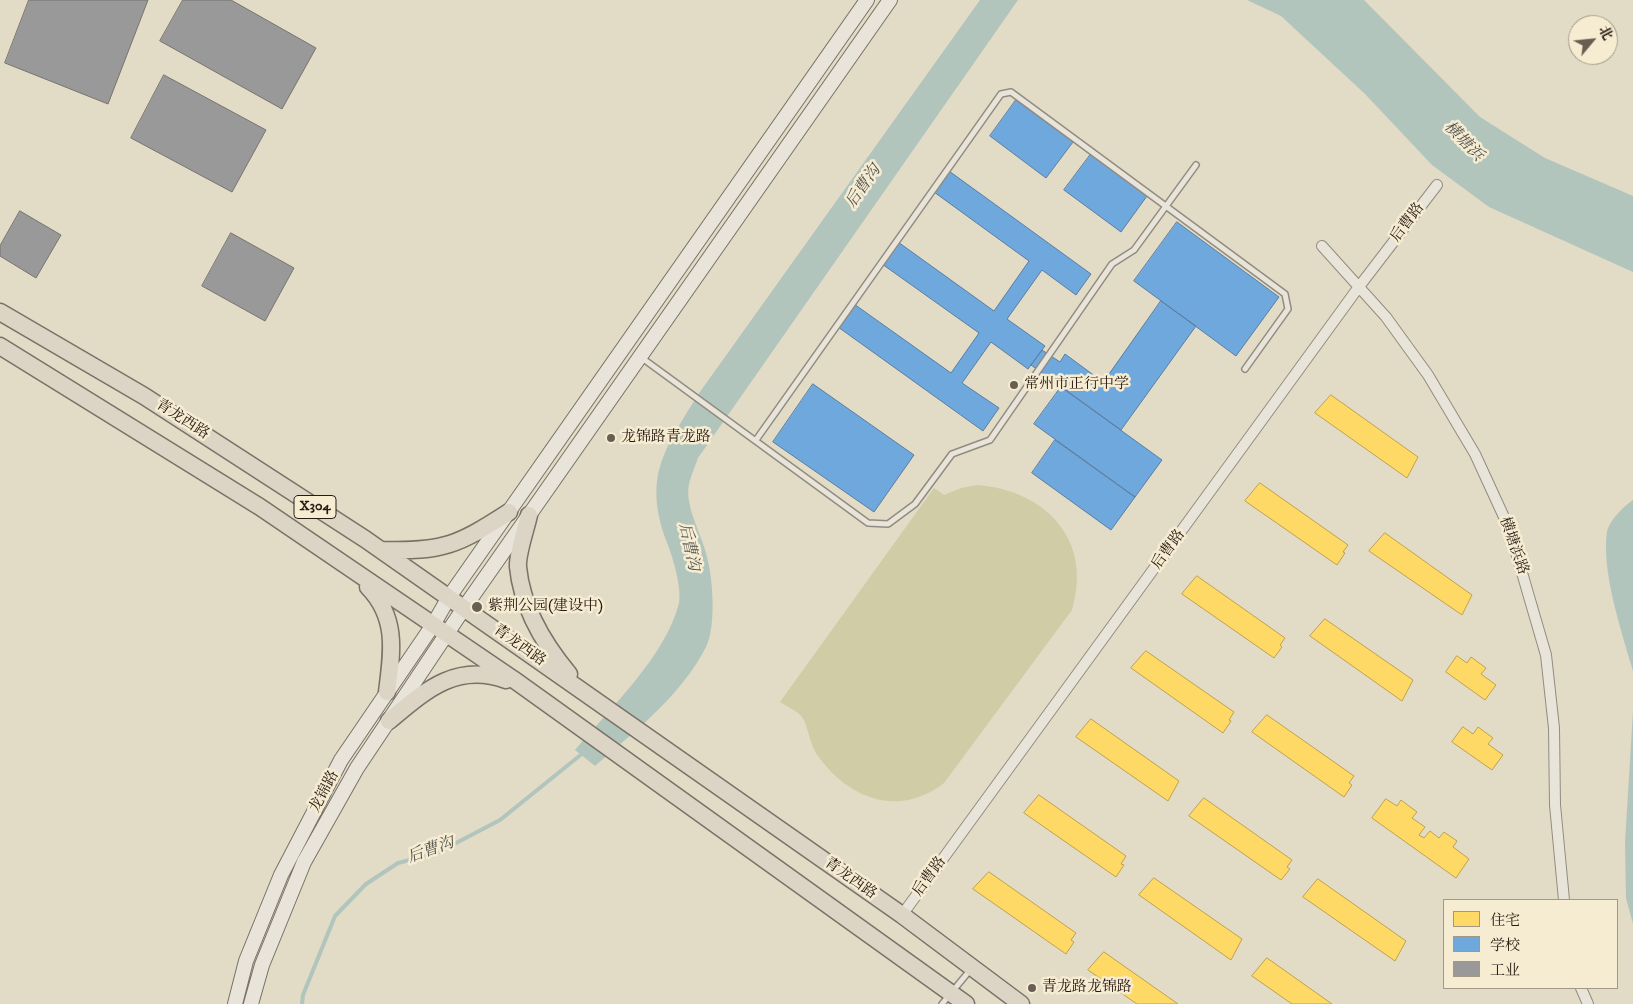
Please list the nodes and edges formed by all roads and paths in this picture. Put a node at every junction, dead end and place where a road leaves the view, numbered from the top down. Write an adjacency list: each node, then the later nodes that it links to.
1 (867, 0): 15 (main road, 龙锦路)
2 (890, 0): 12 (main road, 龙锦路)
3 (1196, 165): 5 (lane)
4 (1437, 185): 7 (street, 后曹路)
5 (1166, 206): 13 (lane); 14 (lane); 14 (lane)
6 (1322, 246): 7 (street, 横塘浜路)
7 (1358, 288): 26 (street, 横塘浜路); 27 (street, 后曹路)
8 (0, 307): 10 (main road)
9 (0, 312): 10 (main road, 青龙西路)
10 (15, 320): 17 (main road, 青龙西路 / X304)
11 (0, 346): 18 (main road, 青龙西路)
12 (640, 356): 14 (lane); 16 (main road, 龙锦路)
13 (1245, 369)
14 (756, 440)
15 (509, 512): 17 (main road); 19 (main road, 龙锦路)
16 (529, 515): 20 (main road, 龙锦路); 23 (main road)
17 (382, 550): 19 (main road, 青龙西路 / X304)
18 (349, 567): 21 (main road, 青龙西路); 24 (main road)
19 (449, 597): 20 (main road, 青龙西路 / X304); 21 (main road, 龙锦路)
20 (464, 608): 21 (main road, 龙锦路); 23 (main road, 青龙西路 / X304)
21 (440, 629): 22 (main road, 青龙西路); 24 (main road, 龙锦路); 25 (main road, 龙锦路)
22 (522, 686): 25 (main road); 30 (main road, 青龙西路)
23 (583, 691): 27 (main road, 青龙西路 / X304)
24 (387, 692): 31 (main road, 龙锦路)
25 (389, 721): 32 (main road, 龙锦路)
26 (1564, 899)
27 (902, 916): 28 (main road, 青龙西路)
28 (972, 968): 30 (lane); 34 (main road, 青龙西路)
29 (1581, 989): 35 (street)
30 (946, 998): 33 (main road, 青龙西路)
31 (235, 1004)
32 (251, 1004)
33 (966, 1004)
34 (1021, 1004)
35 (1588, 1004)

